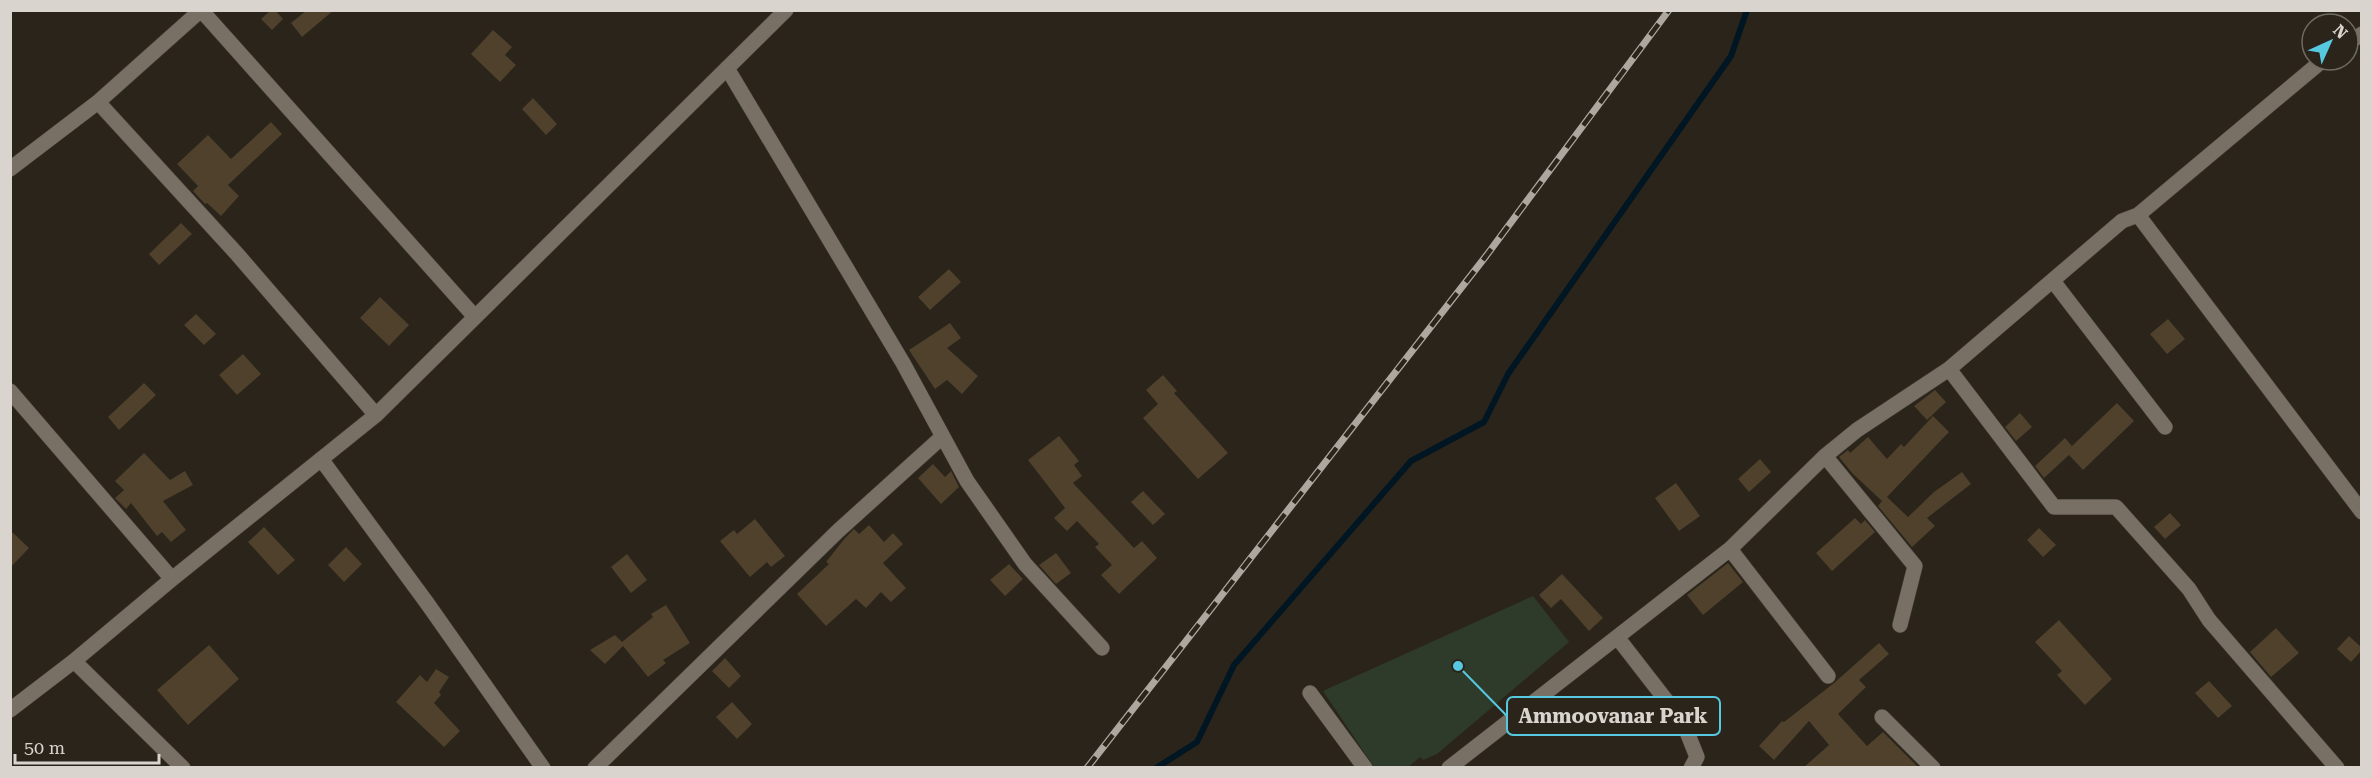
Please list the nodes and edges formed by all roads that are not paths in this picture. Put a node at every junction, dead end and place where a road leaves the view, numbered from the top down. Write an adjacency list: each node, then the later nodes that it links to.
1 (201, 10): 5 (street); 9 (street)
2 (786, 10): 3 (street)
3 (727, 68): 9 (street); 14 (street)
4 (2310, 72): 7 (street)
5 (98, 102): 6 (street); 12 (street)
6 (10, 169)
7 (2138, 215): 8 (street); 17 (street)
8 (2053, 281): 10 (street); 13 (street)
9 (475, 317): 12 (street)
10 (1949, 369): 15 (street); 35 (street)
11 (10, 391): 19 (street)
12 (376, 415): 16 (street)
13 (2165, 427)
14 (942, 437): 22 (street); 30 (street)
15 (1825, 456): 18 (street); 20 (street)
16 (321, 459): 19 (street); 29 (street)
17 (2361, 512)
18 (1730, 549): 21 (street); 24 (street)
19 (172, 579): 23 (street)
20 (1900, 625)
21 (1617, 637): 32 (street); 33 (street)
22 (1102, 648)
23 (74, 661): 26 (street); 28 (street)
24 (1828, 676)
25 (1310, 693): 31 (street)
26 (10, 710)
27 (1882, 717): 34 (street)
28 (179, 766)
29 (543, 768)
30 (595, 768)
31 (1365, 768)
32 (1449, 768)
33 (1691, 768)
34 (1933, 768)
35 (2337, 768)

